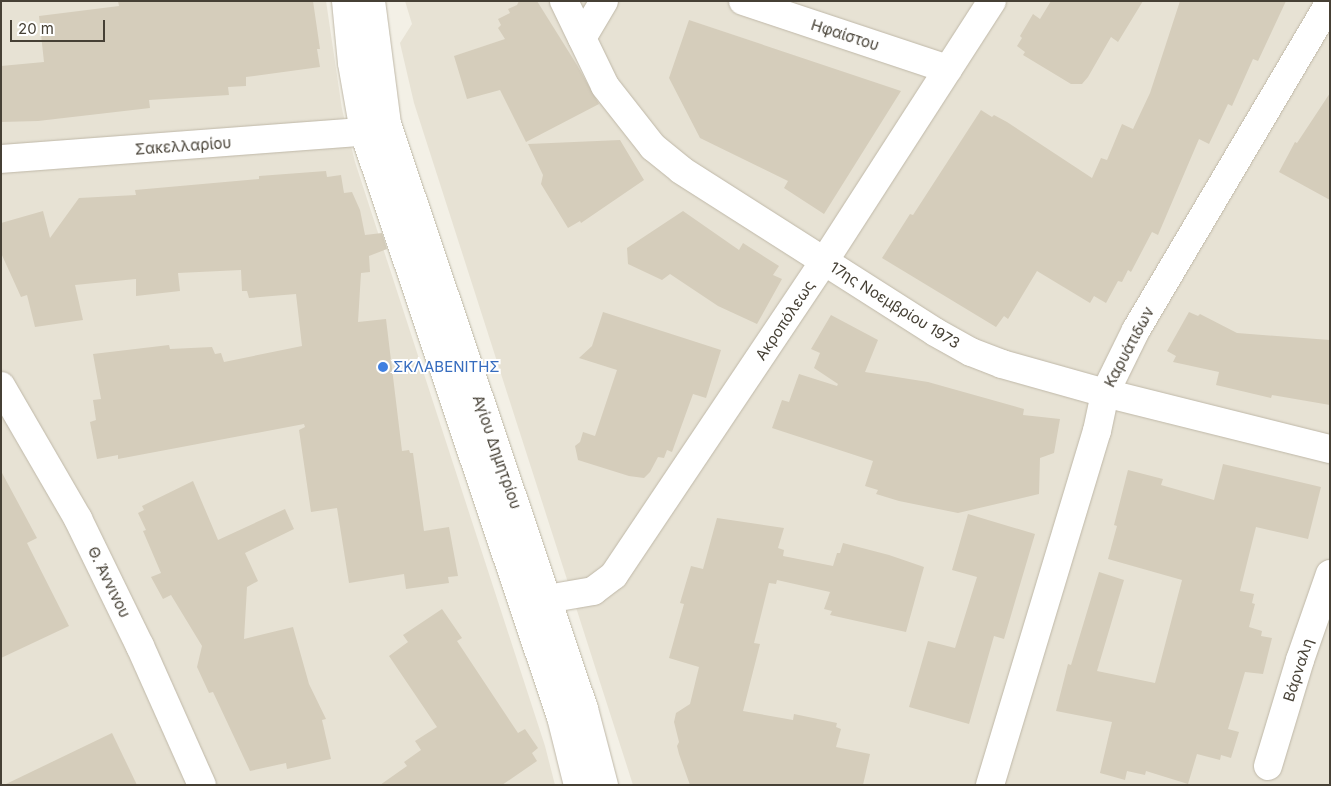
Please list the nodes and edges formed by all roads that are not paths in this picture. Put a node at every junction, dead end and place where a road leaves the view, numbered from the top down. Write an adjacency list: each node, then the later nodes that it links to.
1 (346, 1): 10 (street, Αγίου Δημητρίου)
2 (371, 1): 17 (street, Αγίου Δημητρίου)
3 (564, 1): 8 (street, 17ης Νοεμβρίου 1973)
4 (604, 1): 8 (street)
5 (743, 1): 9 (street, Ηφαίστου)
6 (992, 1): 9 (street, Ακροπόλεως)
7 (1330, 2): 14 (street, Καρυάτιδων)
8 (582, 38): 12 (street, 17ης Νοεμβρίου 1973)
9 (948, 69): 12 (street, Ακροπόλεως)
10 (364, 132): 11 (street, Σακελλαρίου); 20 (street, Αγίου Δημητρίου)
11 (1, 160)
12 (825, 260): 14 (street, 17ης Νοεμβρίου 1973); 17 (street, Ακροπόλεως)
13 (1, 386): 19 (street, Θ. Άννινου)
14 (1105, 393): 15 (street, 17ης Νοεμβρίου 1973); 22 (street, Καρυάτιδων)
15 (1330, 449)
16 (1330, 574): 18 (street, Βάρναλη)
17 (547, 599): 21 (street, Αγίου Δημητρίου)
18 (1268, 766)
19 (202, 785)
20 (578, 785)
21 (604, 785)
22 (990, 785)

